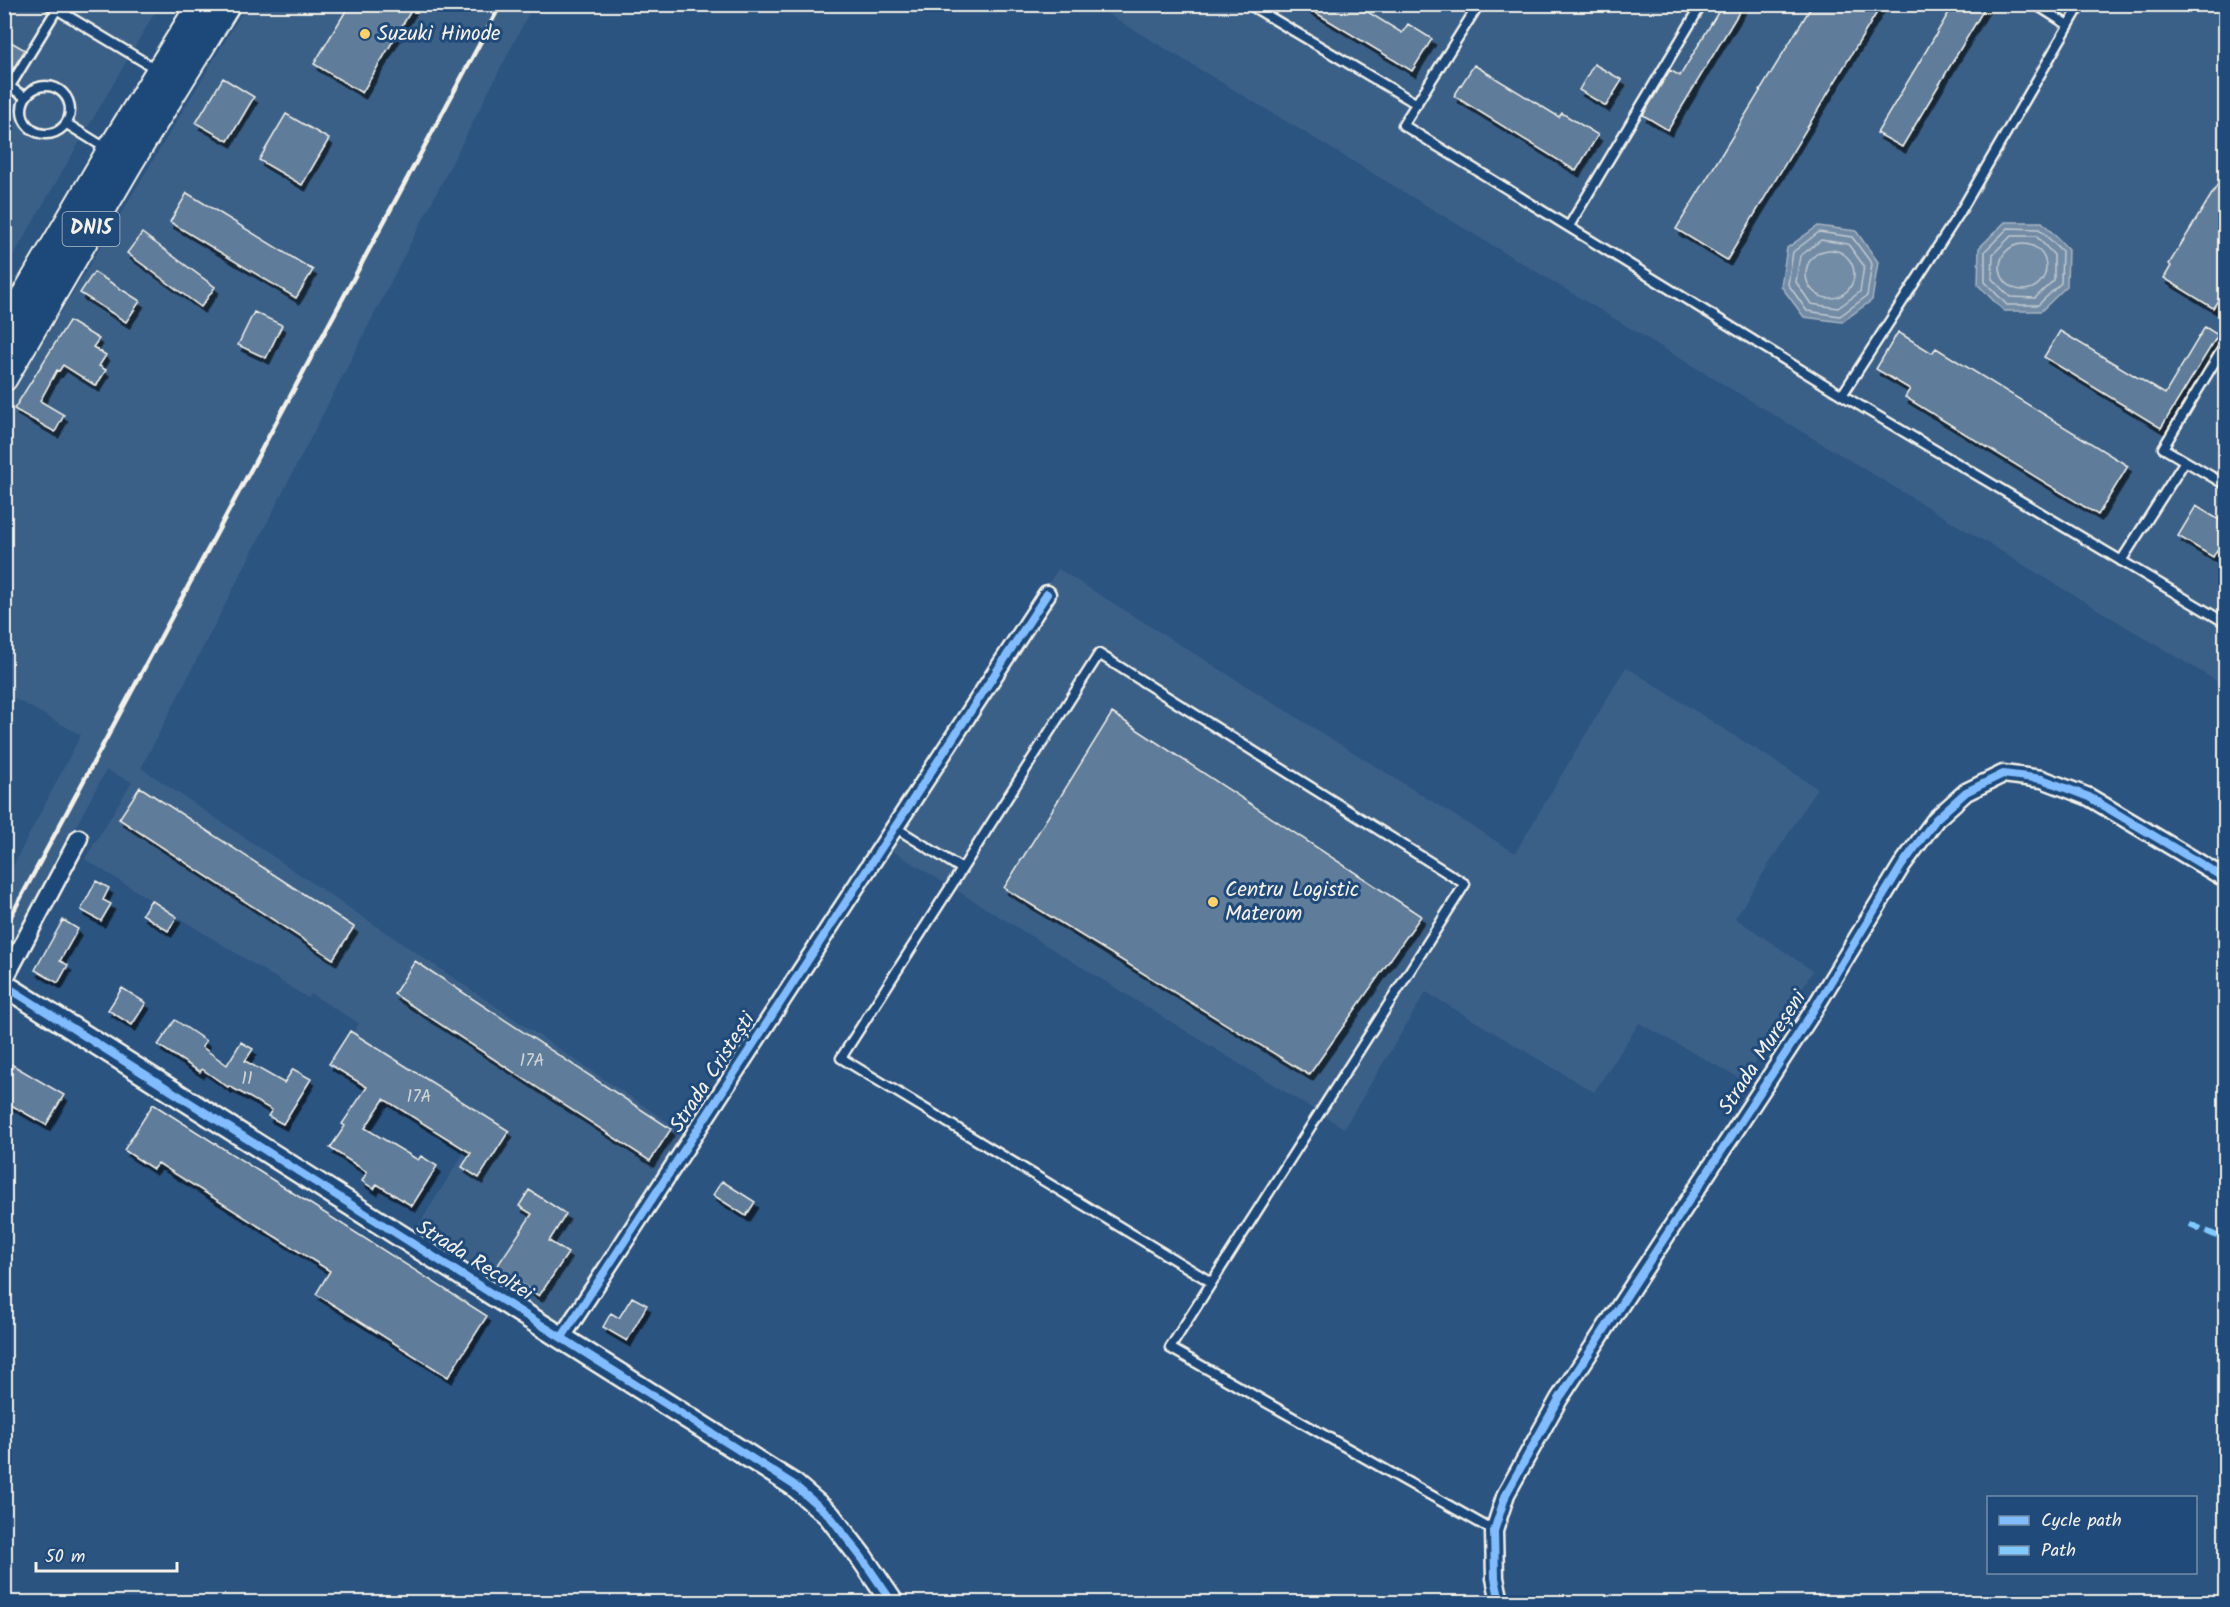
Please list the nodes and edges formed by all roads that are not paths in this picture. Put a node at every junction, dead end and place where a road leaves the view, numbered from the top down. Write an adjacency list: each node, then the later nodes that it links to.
1 (201, 4): 10 (main road, DN15)
2 (227, 4): 10 (main road, DN15)
3 (1248, 4): 14 (lane)
4 (1479, 4): 14 (lane)
5 (1702, 4): 17 (lane)
6 (2035, 4): 9 (lane)
7 (2081, 4): 9 (lane)
8 (53, 7): 10 (lane); 11 (lane)
9 (2068, 25): 21 (lane)
10 (169, 77): 16 (main road, DN15); 20 (main road, DN15)
11 (10, 87): 12 (lane); 13 (lane)
12 (4, 96)
13 (25, 97): 15 (lane); 15 (lane)
14 (1417, 104): 17 (lane)
15 (67, 124): 16 (lane)
16 (110, 151): 18 (main road, DN15)
17 (1569, 226): 21 (lane)
18 (4, 331)
19 (2226, 343): 22 (lane)
20 (4, 378)
21 (1842, 395): 24 (lane)
22 (2185, 461): 23 (lane); 24 (lane)
23 (2226, 485)
24 (2121, 561): 26 (lane)
25 (1047, 594): 27 (street, Strada Cristești)
26 (2226, 623)
27 (896, 828): 29 (lane); 34 (street, Strada Cristești)
28 (78, 838): 31 (street)
29 (962, 869): 33 (lane); 33 (lane)
30 (2226, 879): 35 (street, Strada Mureșeni)
31 (4, 980)
32 (4, 985): 34 (street, Strada Recoltei)
33 (1211, 1282): 35 (lane)
34 (562, 1337): 36 (street, Strada Recoltei)
35 (1494, 1531): 37 (street, Strada Mureșeni)
36 (892, 1602)
37 (1500, 1602)

